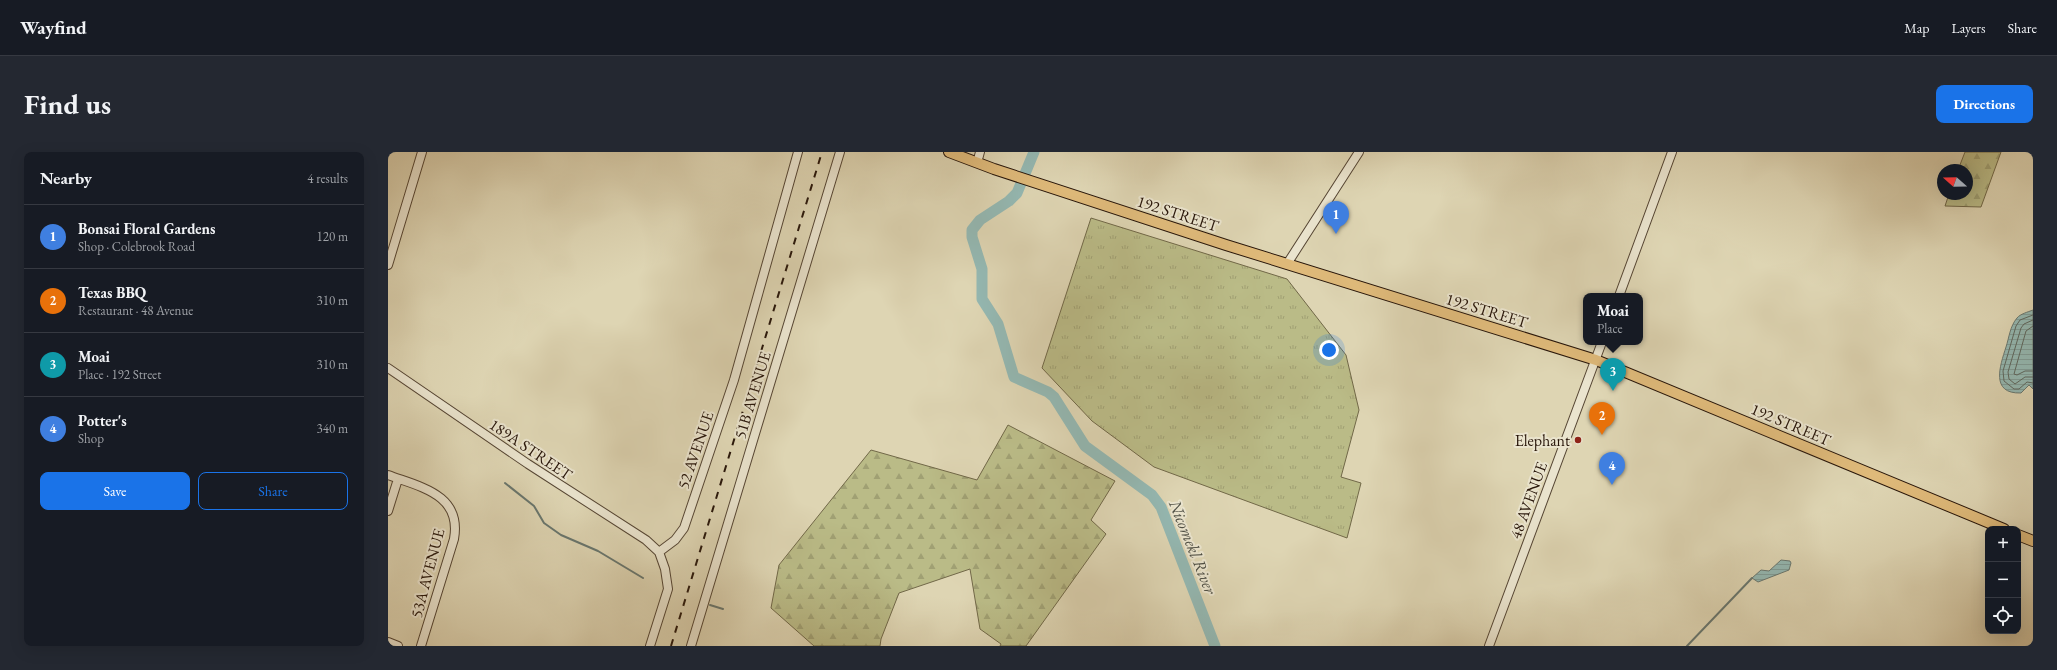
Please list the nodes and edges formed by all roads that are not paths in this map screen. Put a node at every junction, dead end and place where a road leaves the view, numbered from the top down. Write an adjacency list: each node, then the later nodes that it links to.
1 (422, 152): 10 (street)
2 (798, 152): 21 (street, 52 AVENUE)
3 (840, 152): 26 (street, 51B AVENUE)
4 (949, 152): 8 (main road, 192 STREET)
5 (980, 152): 8 (street)
6 (1359, 152): 9 (street)
7 (1672, 152): 11 (street)
8 (977, 163): 9 (main road, 192 STREET)
9 (1287, 264): 13 (main road, 192 STREET)
10 (388, 265)
11 (1620, 293)
12 (1601, 345): 13 (street, 48 AVENUE)
13 (1596, 360): 18 (main road, 192 STREET); 27 (street, 48 AVENUE)
14 (388, 368): 21 (street, 189A STREET)
15 (388, 475): 16 (street)
16 (398, 478): 17 (street); 24 (street, 53A AVENUE)
17 (388, 511)
18 (1997, 526)
19 (2021, 536): 20 (main road)
20 (2033, 541)
21 (659, 552): 25 (street)
22 (388, 642): 23 (street)
23 (398, 646)
24 (421, 646)
25 (650, 646)
26 (691, 646)
27 (1490, 646)

